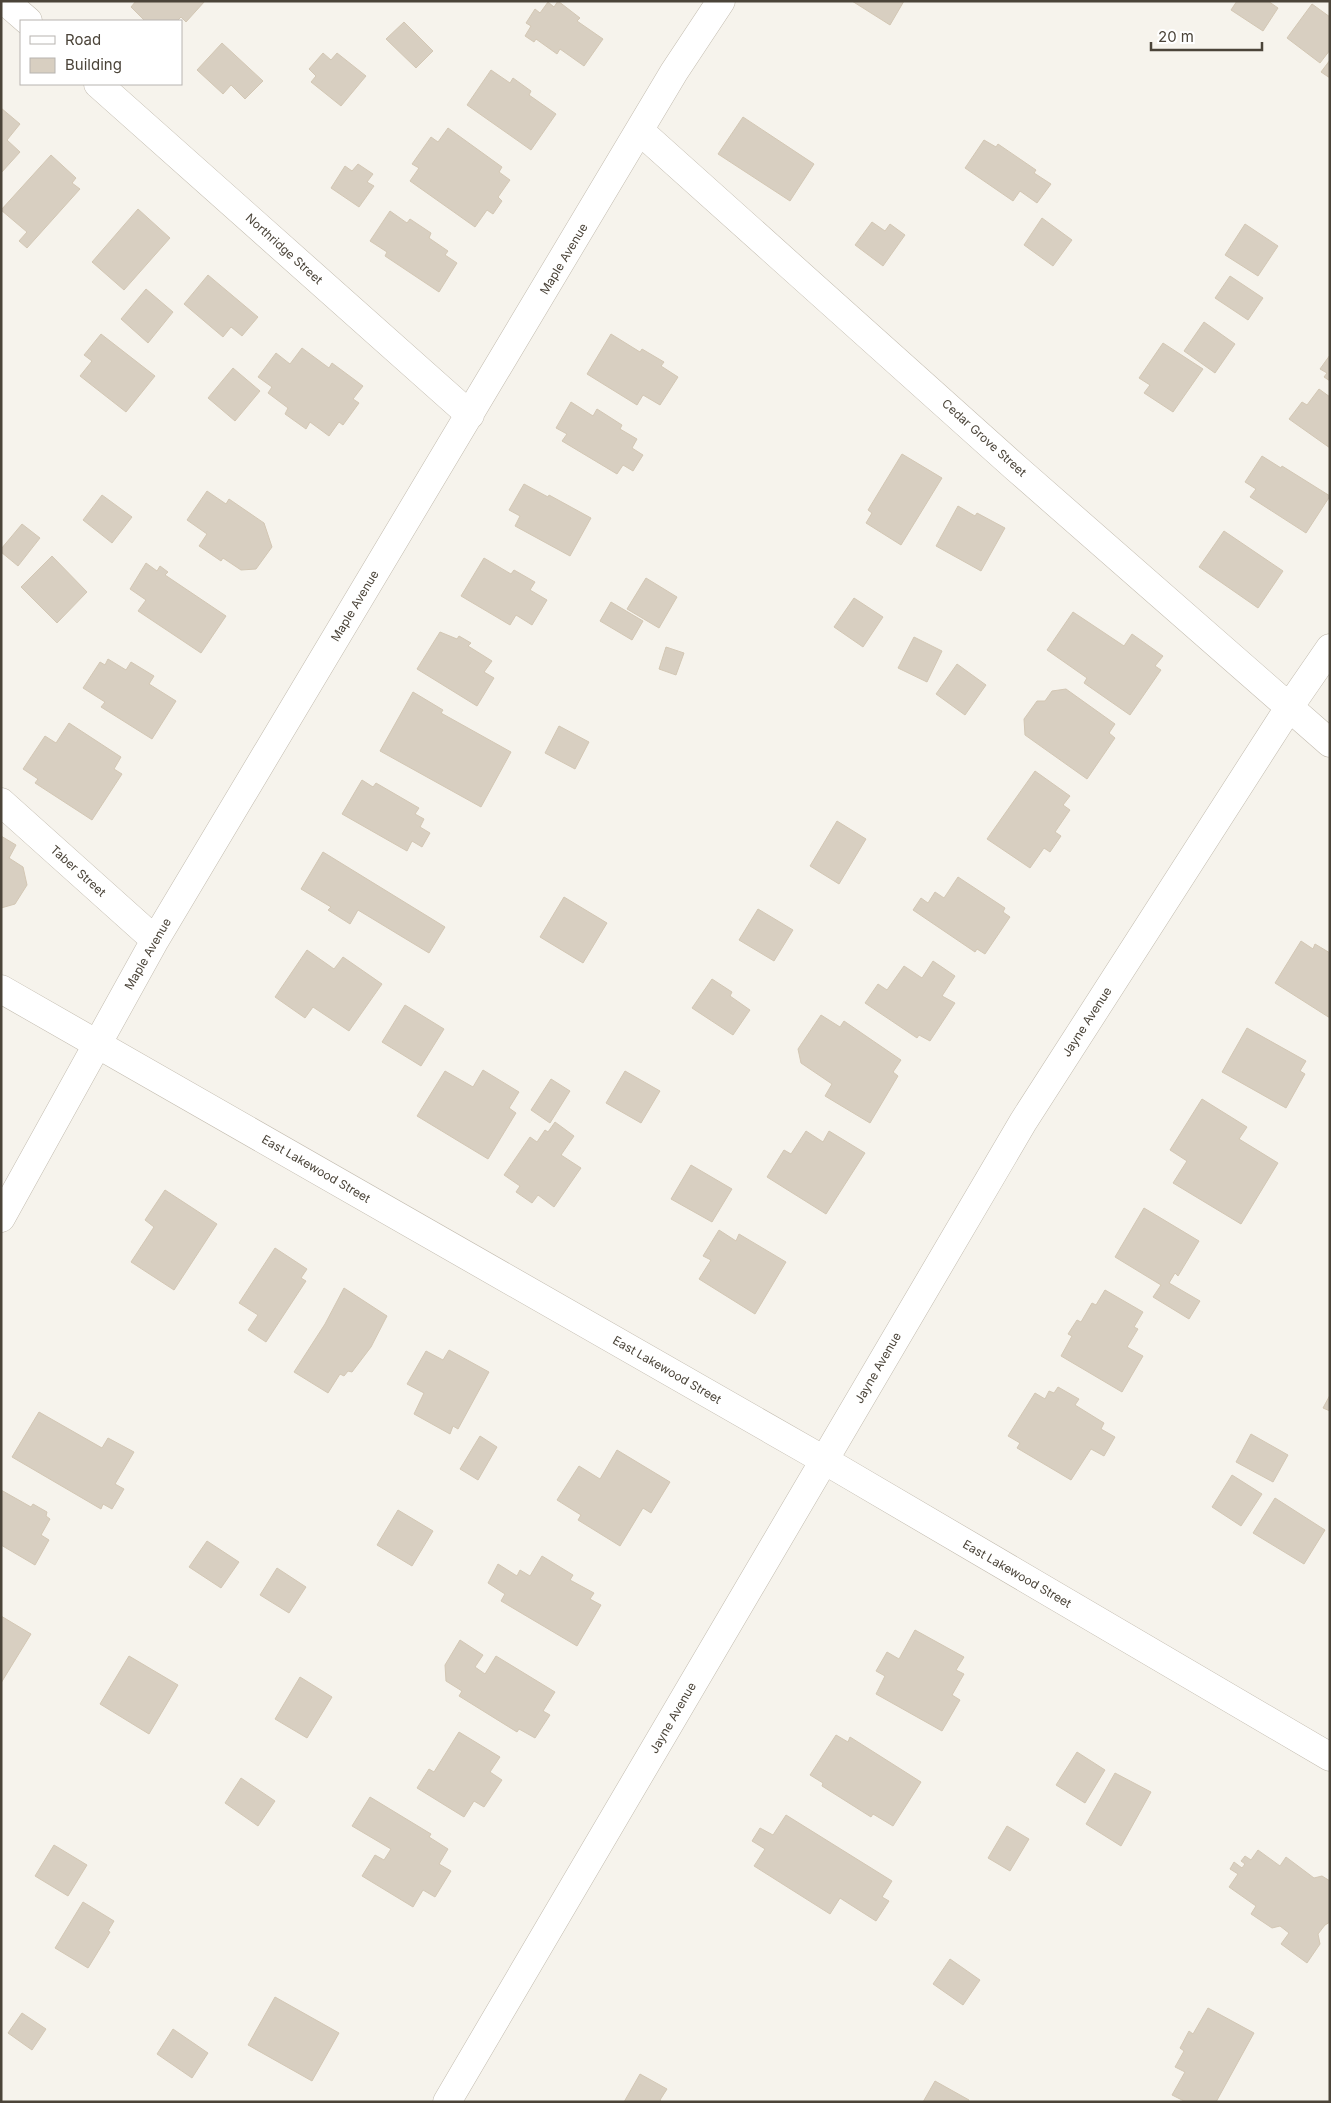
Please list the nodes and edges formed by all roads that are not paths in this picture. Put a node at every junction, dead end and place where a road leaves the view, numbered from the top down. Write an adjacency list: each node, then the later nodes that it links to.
1 (5, 1): 3 (street)
2 (721, 1): 5 (street, Maple Avenue)
3 (27, 20)
4 (99, 85): 6 (street, Northridge Street)
5 (640, 131): 6 (street, Maple Avenue); 8 (street, Cedar Grove Street)
6 (470, 415): 11 (street, Maple Avenue)
7 (1330, 648): 8 (street, Jayne Avenue)
8 (1290, 706): 9 (street, Cedar Grove Street); 15 (street, Jayne Avenue)
9 (1330, 742)
10 (1, 802): 11 (street, Taber Street)
11 (155, 940): 13 (street, Maple Avenue)
12 (1, 988): 13 (street, East Lakewood Street)
13 (97, 1044): 14 (street, Maple Avenue); 15 (street, East Lakewood Street)
14 (1, 1218)
15 (824, 1460): 16 (street, East Lakewood Street); 17 (street, Jayne Avenue)
16 (1330, 1757)
17 (447, 2102)

